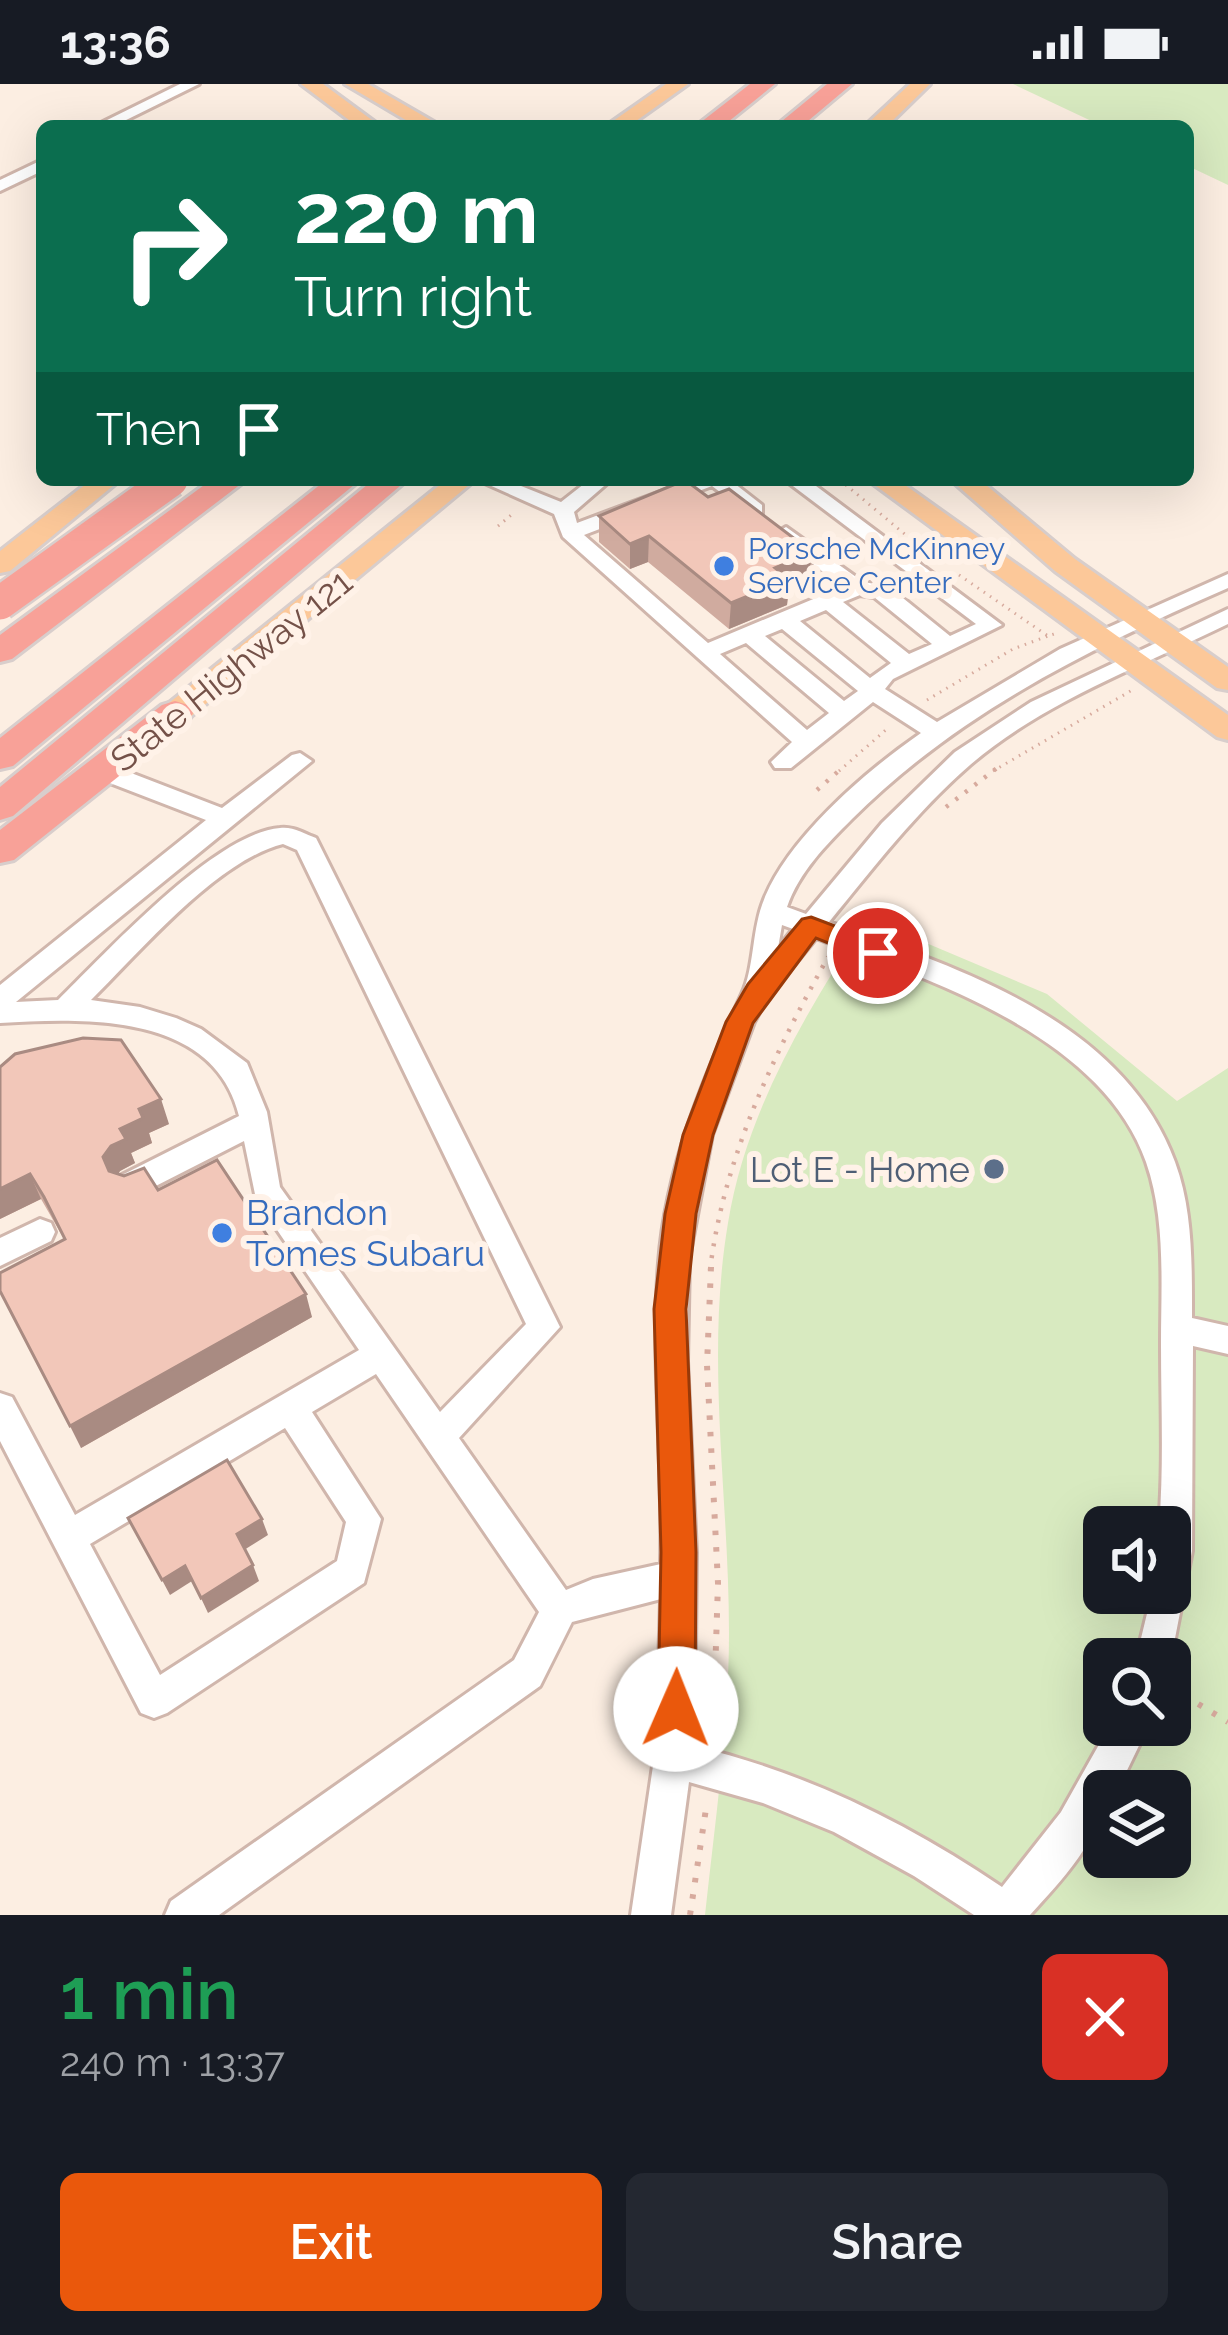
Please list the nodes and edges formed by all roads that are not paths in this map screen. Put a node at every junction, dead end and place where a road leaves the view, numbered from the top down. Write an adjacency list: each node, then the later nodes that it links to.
1 (192, 84): 8 (street)
2 (310, 84): 9 (main road)
3 (354, 84): 10 (main road)
4 (679, 84): 11 (main road)
5 (764, 84): 12 (highway)
6 (841, 84): 13 (highway)
7 (921, 84): 14 (main road)
8 (115, 120)
9 (361, 120)
10 (420, 120)
11 (625, 120)
12 (716, 120)
13 (796, 120)
14 (882, 120)
15 (36, 168): 16 (street)
16 (0, 186)
17 (99, 486): 35 (main road)
18 (140, 486): 39 (highway)
19 (163, 486): 39 (highway, bridge)
20 (222, 486): 47 (highway)
21 (338, 486): 58 (highway)
22 (385, 486): 62 (highway)
23 (455, 486): 34 (main road, State Highway 121)
24 (478, 486): 34 (main road)
25 (503, 486): 32 (street)
26 (594, 486): 32 (street)
27 (697, 486): 33 (street)
28 (722, 486): 37 (street)
29 (803, 486): 46 (street)
30 (889, 486): 45 (main road)
31 (971, 486): 41 (main road)
32 (563, 510): 33 (street)
33 (570, 532): 48 (street)
34 (392, 540): 53 (main road, State Highway 121)
35 (0, 565)
36 (1228, 580): 41 (street)
37 (857, 588): 38 (street); 46 (street)
38 (828, 601): 42 (street); 49 (street)
39 (0, 604)
40 (1228, 616): 44 (street)
41 (1139, 619): 44 (main road); 45 (street)
42 (785, 620): 43 (street); 52 (street)
43 (750, 634): 48 (street); 54 (street)
44 (1171, 641): 50 (street); 51 (main road)
45 (1088, 642): 50 (main road); 56 (street)
46 (948, 645): 49 (street)
47 (0, 651)
48 (705, 652): 57 (street)
49 (907, 664): 52 (street)
50 (1120, 665): 55 (main road); 67 (street)
51 (1228, 681)
52 (872, 691): 54 (street); 56 (street)
53 (175, 713): 61 (main road, State Highway 121); 64 (highway)
54 (844, 713): 57 (street)
55 (1228, 730)
56 (935, 731): 66 (street)
57 (807, 742): 60 (street)
58 (0, 758)
59 (300, 761): 63 (street)
60 (783, 762)
61 (105, 772): 63 (street); 65 (main road, State Highway 121)
62 (0, 807)
63 (225, 818): 69 (street)
64 (0, 850)
65 (0, 861)
66 (773, 912): 67 (street); 68 (street)
67 (825, 932): 68 (street); 76 (street)
68 (757, 991): 83 (street)
69 (0, 1000)
70 (67, 1008): 71 (street); 72 (street); 81 (street)
71 (0, 1013)
72 (254, 1122): 73 (street); 78 (street)
73 (132, 1184)
74 (40, 1232): 75 (street)
75 (0, 1253)
76 (1176, 1328): 77 (street); 85 (street)
77 (1228, 1340)
78 (381, 1354): 80 (street); 81 (street)
79 (0, 1408): 82 (street)
80 (290, 1408): 82 (street); 82 (street)
81 (438, 1437): 84 (street)
82 (71, 1536)
83 (679, 1578): 84 (street); 87 (street)
84 (559, 1610): 89 (street)
85 (1159, 1638)
86 (1120, 1746): 88 (street)
87 (692, 1764): 88 (street); 90 (street)
88 (1004, 1914)
89 (184, 1915)
90 (651, 1915)

